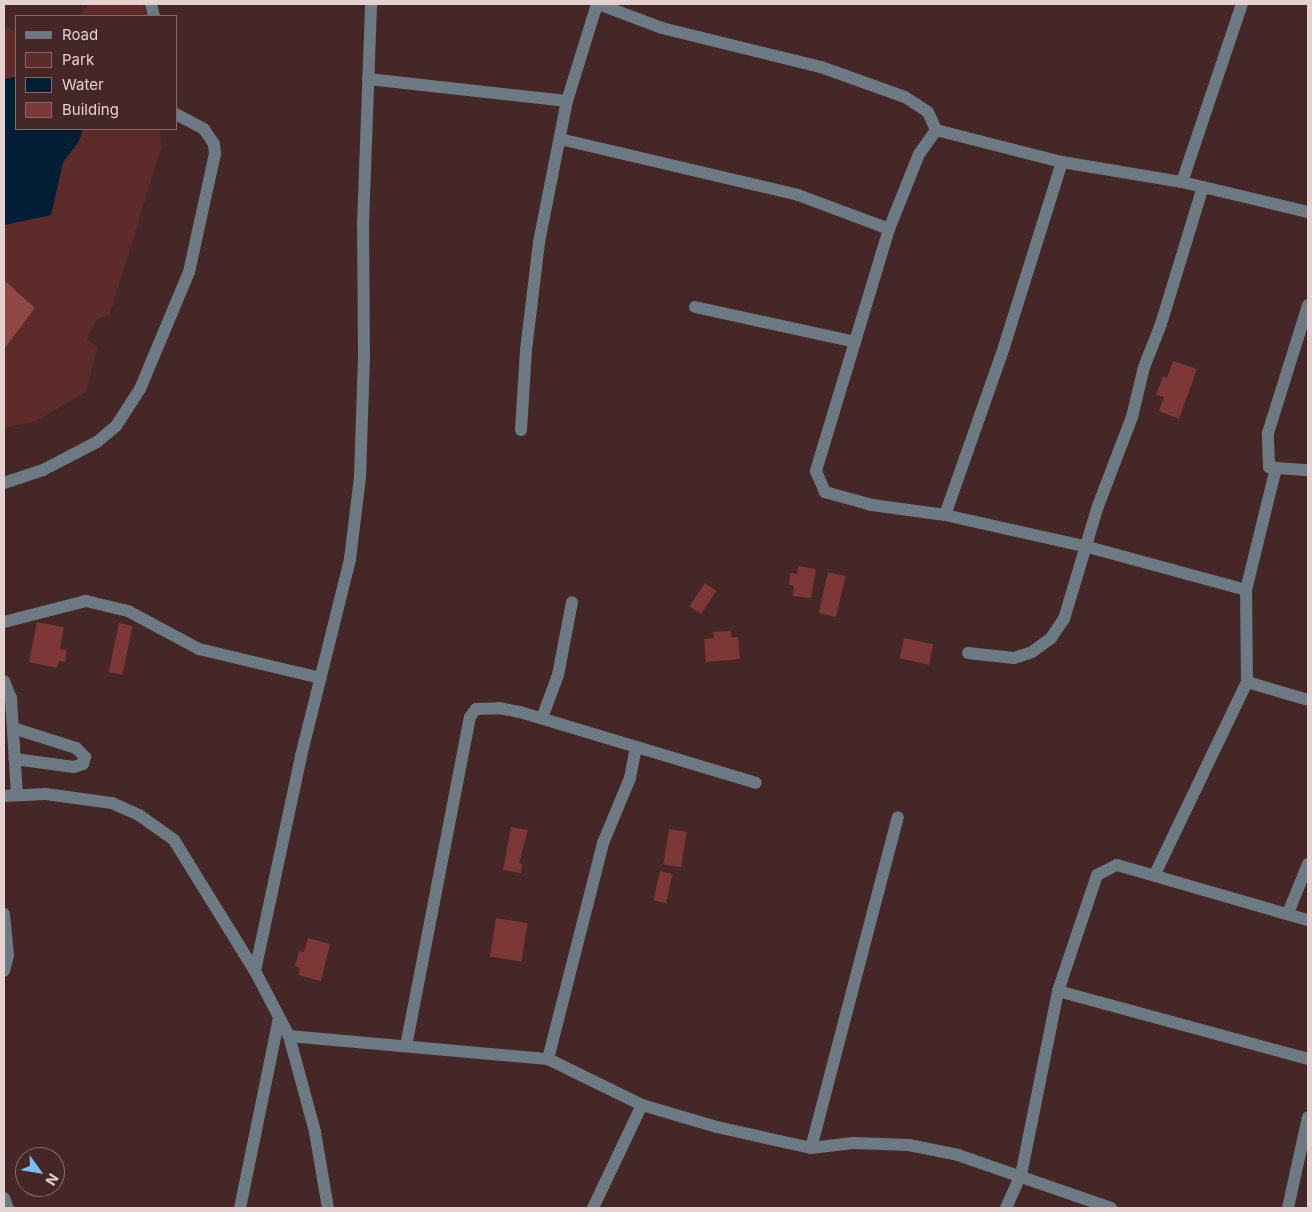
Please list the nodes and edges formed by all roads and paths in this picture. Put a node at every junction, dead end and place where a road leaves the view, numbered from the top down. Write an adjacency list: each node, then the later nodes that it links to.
1 (371, 4): 4 (street)
2 (598, 4): 5 (street); 7 (street)
3 (1242, 4): 10 (street)
4 (368, 79): 5 (street); 27 (street)
5 (567, 100): 8 (street)
6 (178, 115): 20 (street)
7 (936, 130): 9 (street); 13 (street)
8 (560, 139): 13 (street); 17 (street)
9 (1062, 162): 10 (street); 21 (street)
10 (1182, 182): 11 (street)
11 (1203, 188): 12 (street); 22 (street)
12 (1308, 212)
13 (889, 229): 16 (street)
14 (1308, 305): 18 (street)
15 (695, 307): 16 (street)
16 (855, 342): 21 (street)
17 (520, 430)
18 (1276, 468): 19 (street); 23 (street)
19 (1308, 470)
20 (4, 483)
21 (945, 515): 22 (street)
22 (1088, 547): 23 (street); 26 (street)
23 (1246, 590): 29 (street)
24 (572, 602): 31 (street)
25 (4, 622): 27 (street)
26 (968, 653)
27 (321, 678): 45 (street)
28 (4, 681): 32 (street)
29 (1247, 682): 30 (street); 40 (street)
30 (1308, 700)
31 (542, 718): 33 (street); 49 (street)
32 (13, 728): 34 (street); 34 (street)
33 (636, 748): 35 (street); 50 (street)
34 (15, 759): 36 (street)
35 (756, 783)
36 (17, 795): 37 (street); 45 (street)
37 (4, 796)
38 (898, 817): 54 (street)
39 (1308, 864): 41 (street)
40 (1155, 874): 41 (street); 46 (street)
41 (1288, 913): 43 (street)
42 (4, 914): 44 (street)
43 (1308, 920)
44 (4, 971)
45 (255, 972): 47 (street)
46 (1058, 990): 51 (street); 55 (street)
47 (279, 1018): 48 (street); 58 (street)
48 (290, 1036): 49 (street); 59 (street)
49 (406, 1046): 50 (street)
50 (548, 1059): 52 (street)
51 (1308, 1059)
52 (642, 1105): 54 (street); 60 (street)
53 (1308, 1117): 63 (street)
54 (811, 1148): 55 (street)
55 (1020, 1175): 61 (street); 62 (street)
56 (4, 1198): 57 (street)
57 (8, 1208)
58 (240, 1208)
59 (328, 1208)
60 (593, 1208)
61 (1006, 1208)
62 (1111, 1208)
63 (1288, 1208)

